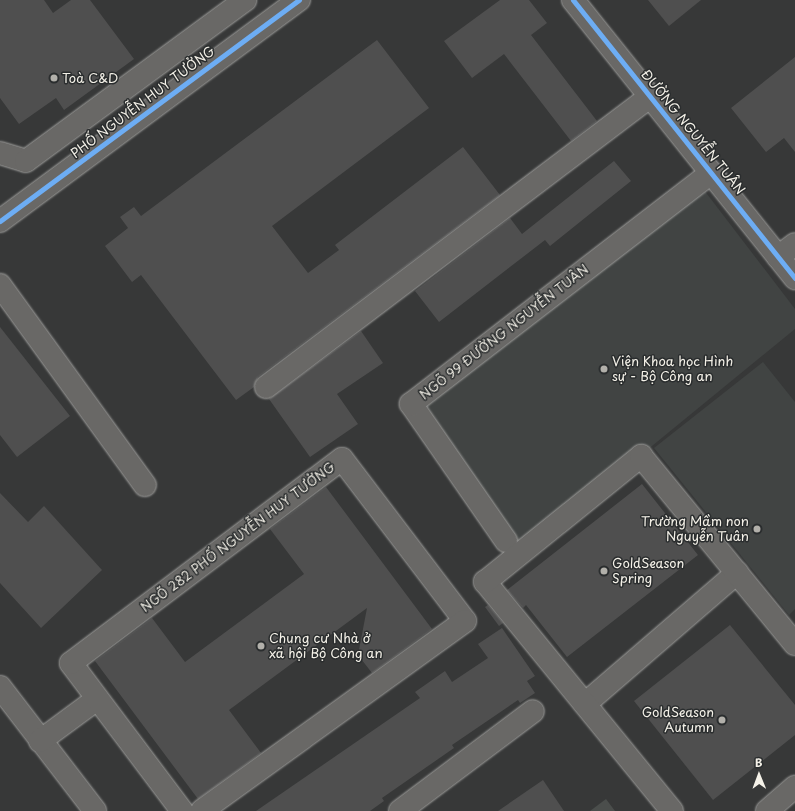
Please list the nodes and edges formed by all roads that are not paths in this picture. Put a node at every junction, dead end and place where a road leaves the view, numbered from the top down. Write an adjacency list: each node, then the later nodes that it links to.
1 (245, 0): 4 (street)
2 (299, 0): 6 (street, PHỐ NGUYỄN HUY TƯỞNG)
3 (573, 0): 8 (street, ĐƯỜNG NGUYỄN TUÂN)
4 (194, 37): 5 (street); 6 (street)
5 (164, 60): 7 (street); 9 (street)
6 (214, 63): 7 (street, PHỐ NGUYỄN HUY TƯỞNG)
7 (184, 85): 11 (street, PHỐ NGUYỄN HUY TƯỞNG)
8 (650, 97): 10 (street, ĐƯỜNG NGUYỄN TUÂN); 16 (street)
9 (0, 153)
10 (711, 172): 13 (street, ĐƯỜNG NGUYỄN TUÂN); 18 (street, NGÕ 99 ĐƯỜNG NGUYỄN TUÂN)
11 (0, 222)
12 (795, 244): 13 (street)
13 (778, 257): 14 (street, ĐƯỜNG NGUYỄN TUÂN)
14 (795, 278)
15 (0, 285): 17 (street)
16 (266, 388)
17 (145, 485)
18 (506, 541)
19 (737, 573): 20 (street); 23 (street); 23 (street)
20 (795, 644)
21 (0, 687): 25 (street)
22 (97, 699): 25 (street); 28 (street, NGÕ 282 PHỐ NGUYỄN HUY TƯỞNG); 29 (street, NGÕ 282 PHỐ NGUYỄN HUY TƯỞNG)
23 (585, 704): 31 (street)
24 (533, 711): 30 (street)
25 (40, 741): 27 (street)
26 (795, 787): 32 (street)
27 (95, 811)
28 (182, 811)
29 (202, 811)
30 (400, 811)
31 (672, 811)
32 (767, 811)

